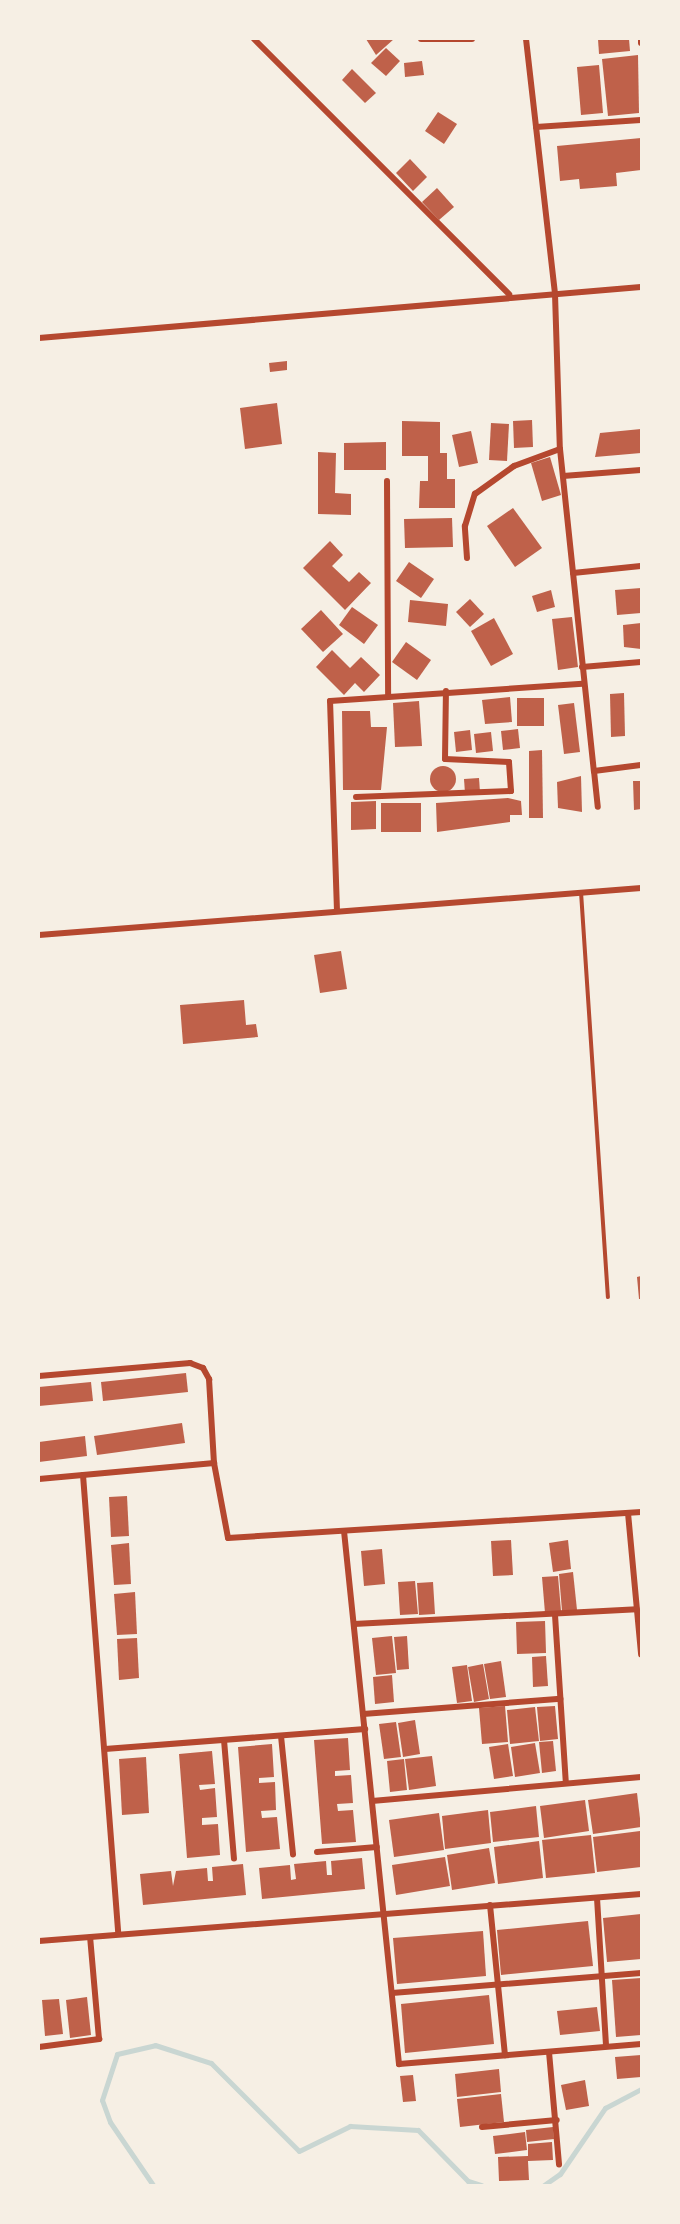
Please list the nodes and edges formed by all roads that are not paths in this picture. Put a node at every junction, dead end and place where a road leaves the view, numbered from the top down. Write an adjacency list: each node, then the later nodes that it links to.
1 (254, 39): 8 (street)
2 (421, 39): 3 (street)
3 (472, 39)
4 (526, 39): 6 (street)
5 (641, 120): 6 (street)
6 (536, 127): 9 (street)
7 (641, 287): 9 (street)
8 (509, 294): 9 (street); 10 (street)
9 (555, 294): 11 (street)
10 (39, 338)
11 (560, 449): 13 (street); 15 (street)
12 (641, 470): 13 (street)
13 (563, 476): 17 (street)
14 (387, 481): 22 (street)
15 (467, 558)
16 (641, 566): 17 (street)
17 (573, 573): 19 (street)
18 (641, 662): 19 (street)
19 (582, 667): 20 (street)
20 (582, 684): 21 (street); 24 (street)
21 (446, 691): 22 (street); 25 (street)
22 (388, 696): 29 (street)
23 (641, 765): 24 (street)
24 (594, 771): 26 (street)
25 (356, 797)
26 (598, 807)
27 (641, 888): 28 (street)
28 (580, 891): 29 (street); 31 (lane)
29 (337, 911): 30 (street)
30 (39, 935)
31 (608, 1297)
32 (39, 1376): 33 (street)
33 (214, 1463): 34 (street); 38 (street)
34 (83, 1475): 35 (street); 48 (street)
35 (39, 1479)
36 (641, 1512): 37 (street)
37 (628, 1513): 38 (street); 39 (street)
38 (344, 1531): 41 (street)
39 (637, 1609): 40 (street); 42 (street)
40 (555, 1615): 41 (street); 43 (street)
41 (354, 1624): 44 (street)
42 (641, 1654)
43 (560, 1699): 44 (street); 50 (street)
44 (363, 1714): 45 (street)
45 (365, 1729): 46 (street); 51 (street)
46 (281, 1736): 47 (street); 54 (street)
47 (224, 1740): 48 (street); 55 (street)
48 (105, 1749): 60 (street)
49 (641, 1777): 50 (street)
50 (566, 1783): 51 (street)
51 (372, 1801): 52 (street)
52 (377, 1847): 53 (street); 59 (street)
53 (317, 1852)
54 (292, 1854)
55 (234, 1859)
56 (641, 1894): 57 (street)
57 (597, 1898): 58 (street); 64 (street)
58 (490, 1905): 59 (street); 65 (street)
59 (384, 1914): 60 (street); 66 (street)
60 (118, 1934): 61 (street)
61 (90, 1937): 62 (street); 69 (street)
62 (39, 1941)
63 (641, 1973): 64 (street)
64 (601, 1976): 65 (street); 68 (street)
65 (498, 1984): 66 (street); 71 (street)
66 (392, 1992): 71 (street)
67 (641, 2044): 68 (street)
68 (606, 2046): 70 (street)
69 (39, 2047)
70 (549, 2052): 71 (street); 72 (street)
71 (505, 2055)
72 (557, 2120): 73 (street); 74 (street)
73 (482, 2127)
74 (559, 2164)

